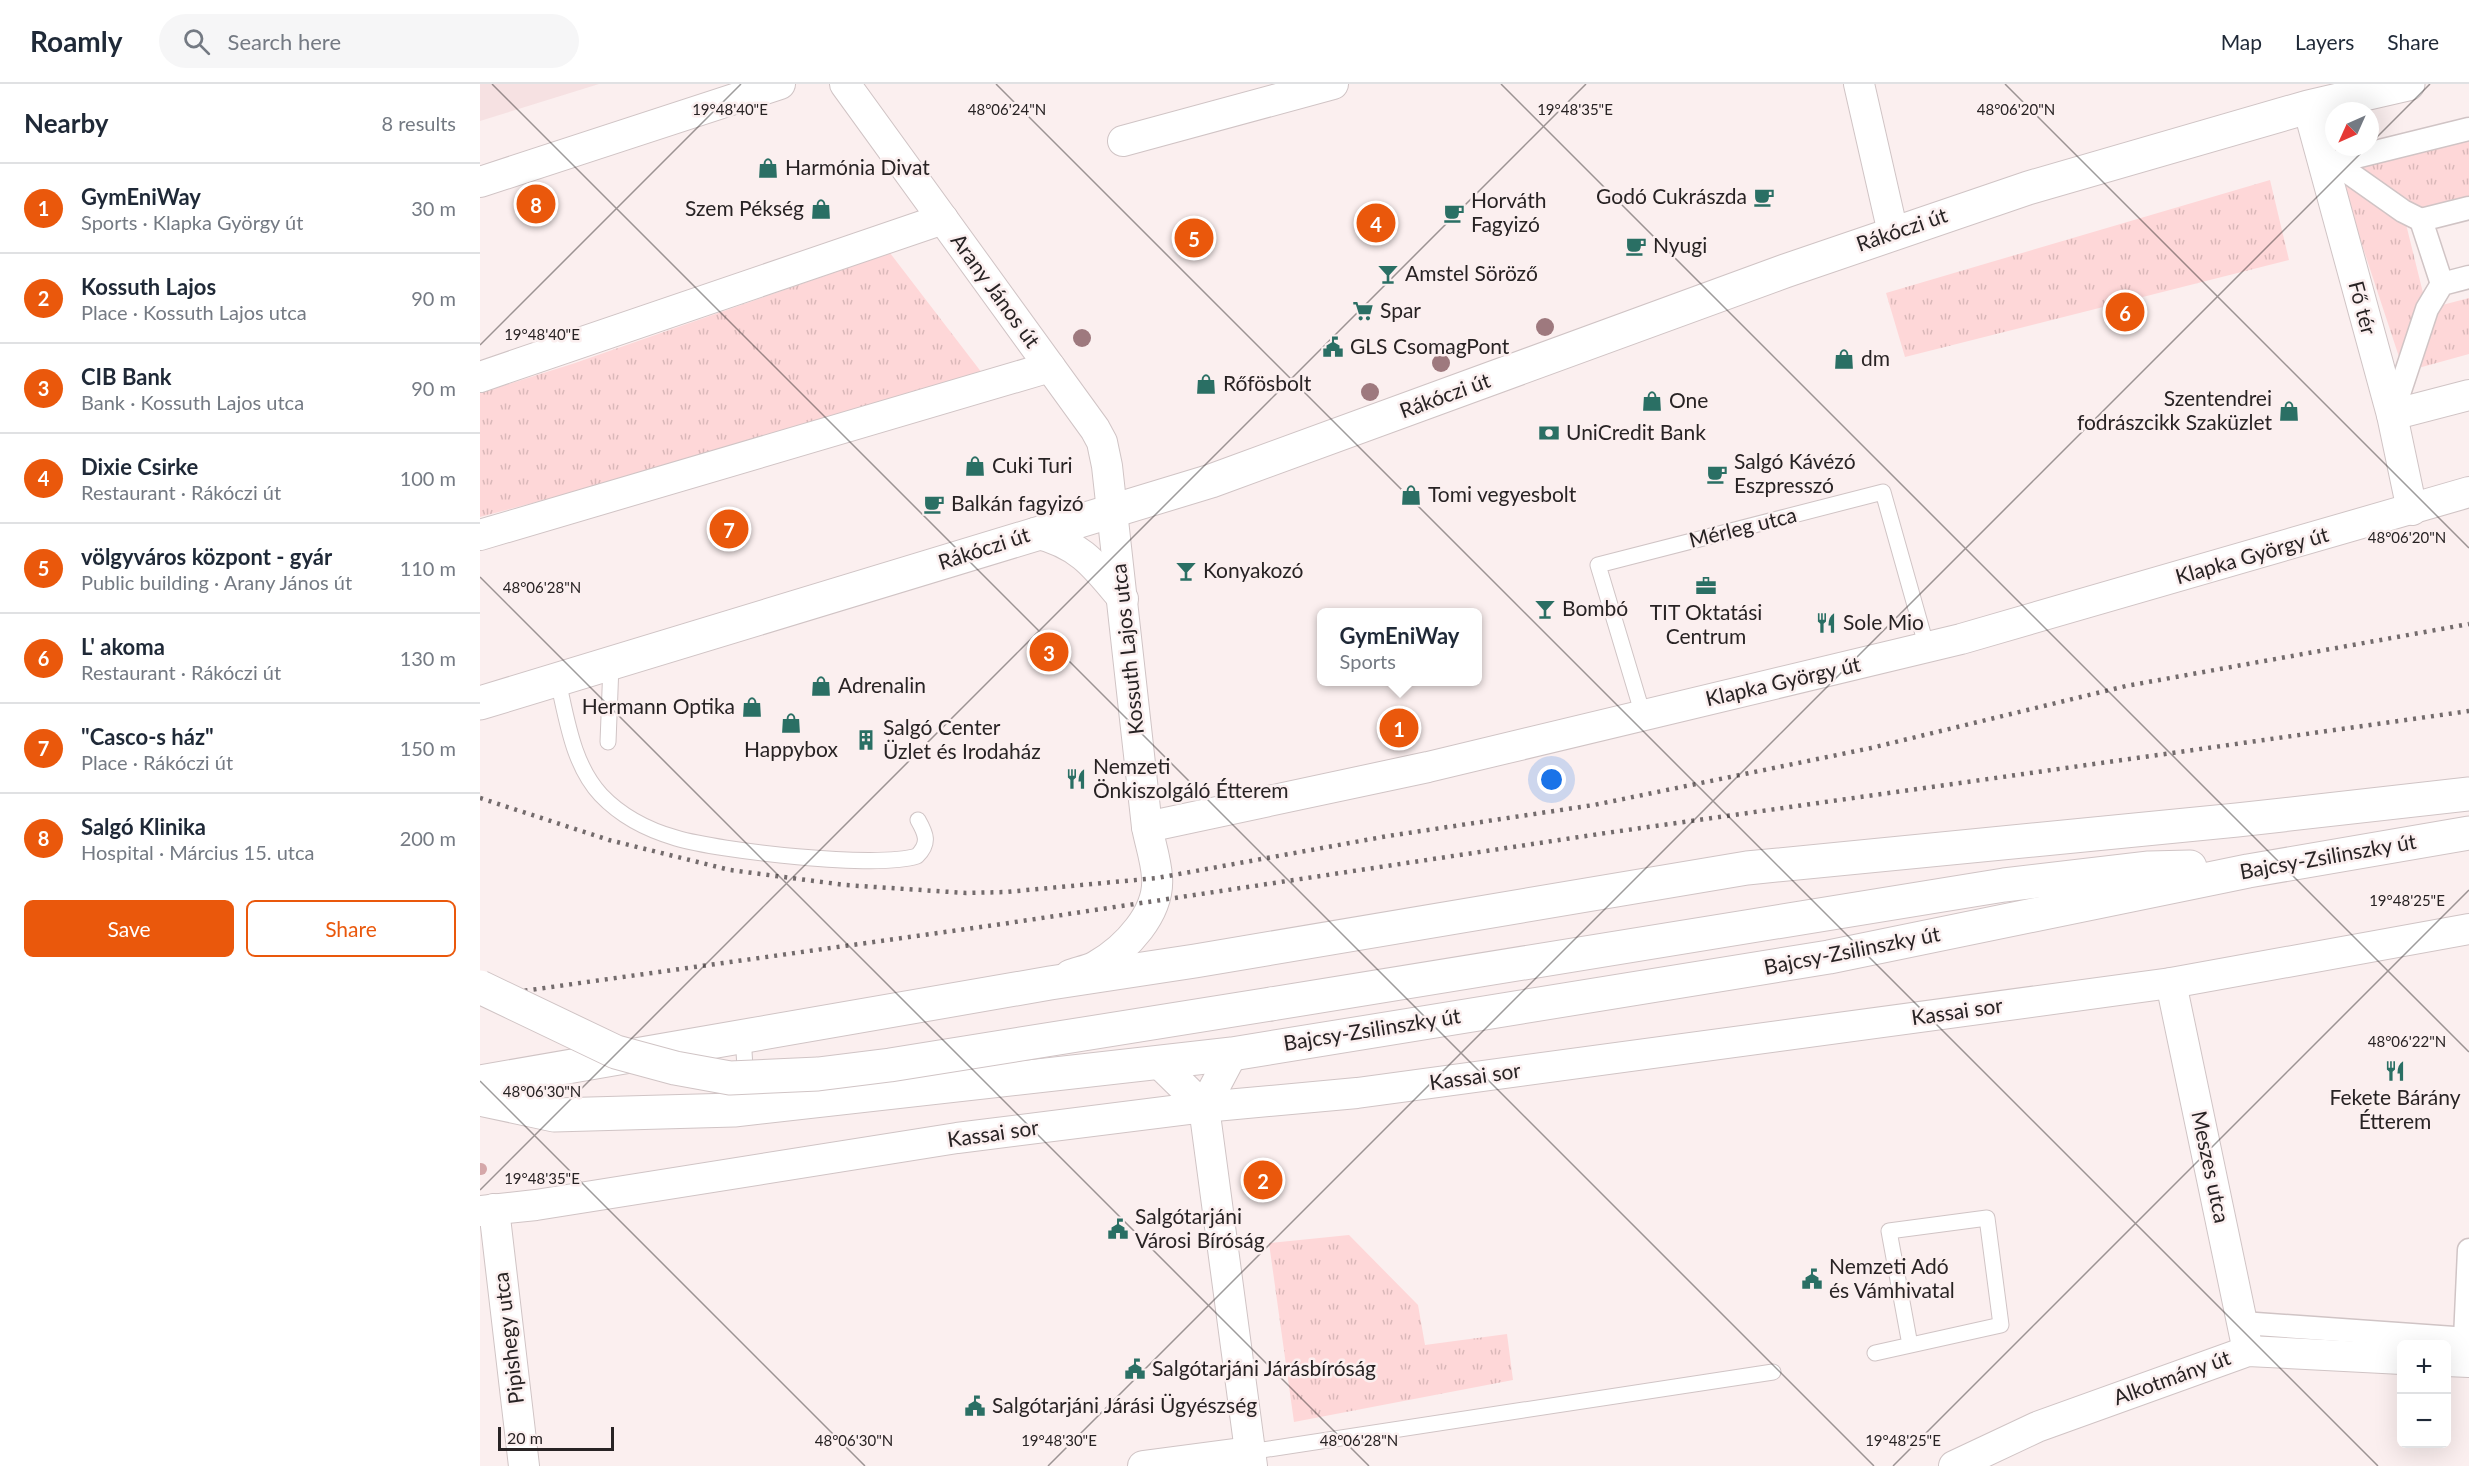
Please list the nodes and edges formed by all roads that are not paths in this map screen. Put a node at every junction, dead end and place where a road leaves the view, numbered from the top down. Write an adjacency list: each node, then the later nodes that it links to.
1 (780, 84): 10 (street)
2 (845, 84): 12 (street, Arany János út)
3 (1333, 84): 8 (street)
4 (1859, 84): 14 (street)
5 (2408, 84): 6 (main road, Rákóczi út)
6 (2308, 107): 9 (street, Fő tér); 14 (main road, Rákóczi út)
7 (2469, 129): 9 (street)
8 (1123, 141)
9 (2329, 164): 13 (street); 20 (street, Fő tér)
10 (480, 182)
11 (2469, 208): 13 (street)
12 (943, 219): 17 (street, Arany János út); 18 (street)
13 (2421, 220): 16 (street)
14 (1893, 233): 23 (main road, Rákóczi út)
15 (2469, 277): 16 (street)
16 (2442, 284): 20 (street)
17 (1050, 367): 23 (street, Arany János út); 25 (street)
18 (480, 377)
19 (2469, 395): 20 (street)
20 (2392, 415): 22 (street, Fő tér)
21 (2469, 492): 22 (street, Klapka György út)
22 (2412, 510): 27 (street, Klapka György út)
23 (1113, 511): 24 (main road, Rákóczi út); 26 (street, Kossuth Lajos utca)
24 (1035, 533): 26 (street); 28 (main road, Rákóczi út)
25 (480, 535)
26 (1123, 599): 36 (street, Kossuth Lajos utca)
27 (1927, 648): 31 (street, Klapka György út); 31 (lane, Mérleg utca)
28 (612, 665): 29 (main road, Rákóczi út); 32 (lane)
29 (558, 681): 30 (main road, Rákóczi út); 34 (lane)
30 (480, 703)
31 (1643, 715): 36 (street, Klapka György út)
32 (608, 742)
33 (2469, 794): 35 (main road, Bajcsy-Zsilinszky út)
34 (918, 820)
35 (2237, 820): 39 (main road); 41 (main road, Bajcsy-Zsilinszky út)
36 (1147, 826): 41 (street, Kossuth Lajos utca)
37 (2469, 832): 38 (main road, Bajcsy-Zsilinszky út)
38 (2248, 871): 39 (main road); 45 (main road, Bajcsy-Zsilinszky út)
39 (2060, 878): 43 (main road, bridge)
40 (2469, 929): 42 (street, Kassai sor)
41 (1050, 983): 44 (main road, Bajcsy-Zsilinszky út)
42 (2171, 983): 50 (street, Kassai sor); 53 (street, Meszes utca)
43 (480, 987)
44 (743, 1035): 47 (main road, Bajcsy-Zsilinszky út); 49 (lane)
45 (1232, 1054): 46 (main road, Bajcsy-Zsilinszky út); 50 (street)
46 (1160, 1063): 49 (main road, Bajcsy-Zsilinszky út); 50 (street)
47 (480, 1082)
48 (480, 1099): 49 (main road, Bajcsy-Zsilinszky út)
49 (784, 1103)
50 (1204, 1107): 51 (street, Kassai sor); 59 (street)
51 (487, 1210): 60 (street, Pipishegy utca)
52 (2469, 1250): 55 (street)
53 (2245, 1337): 55 (street); 57 (street, Alkotmány út); 62 (street, Alkotmány út)
54 (1910, 1345): 54 (lane); 56 (lane)
55 (2462, 1350)
56 (1875, 1353)
57 (2397, 1358)
58 (1773, 1372): 59 (lane)
59 (1250, 1459): 61 (street)
60 (524, 1466)
61 (1143, 1466)
62 (1954, 1466)

